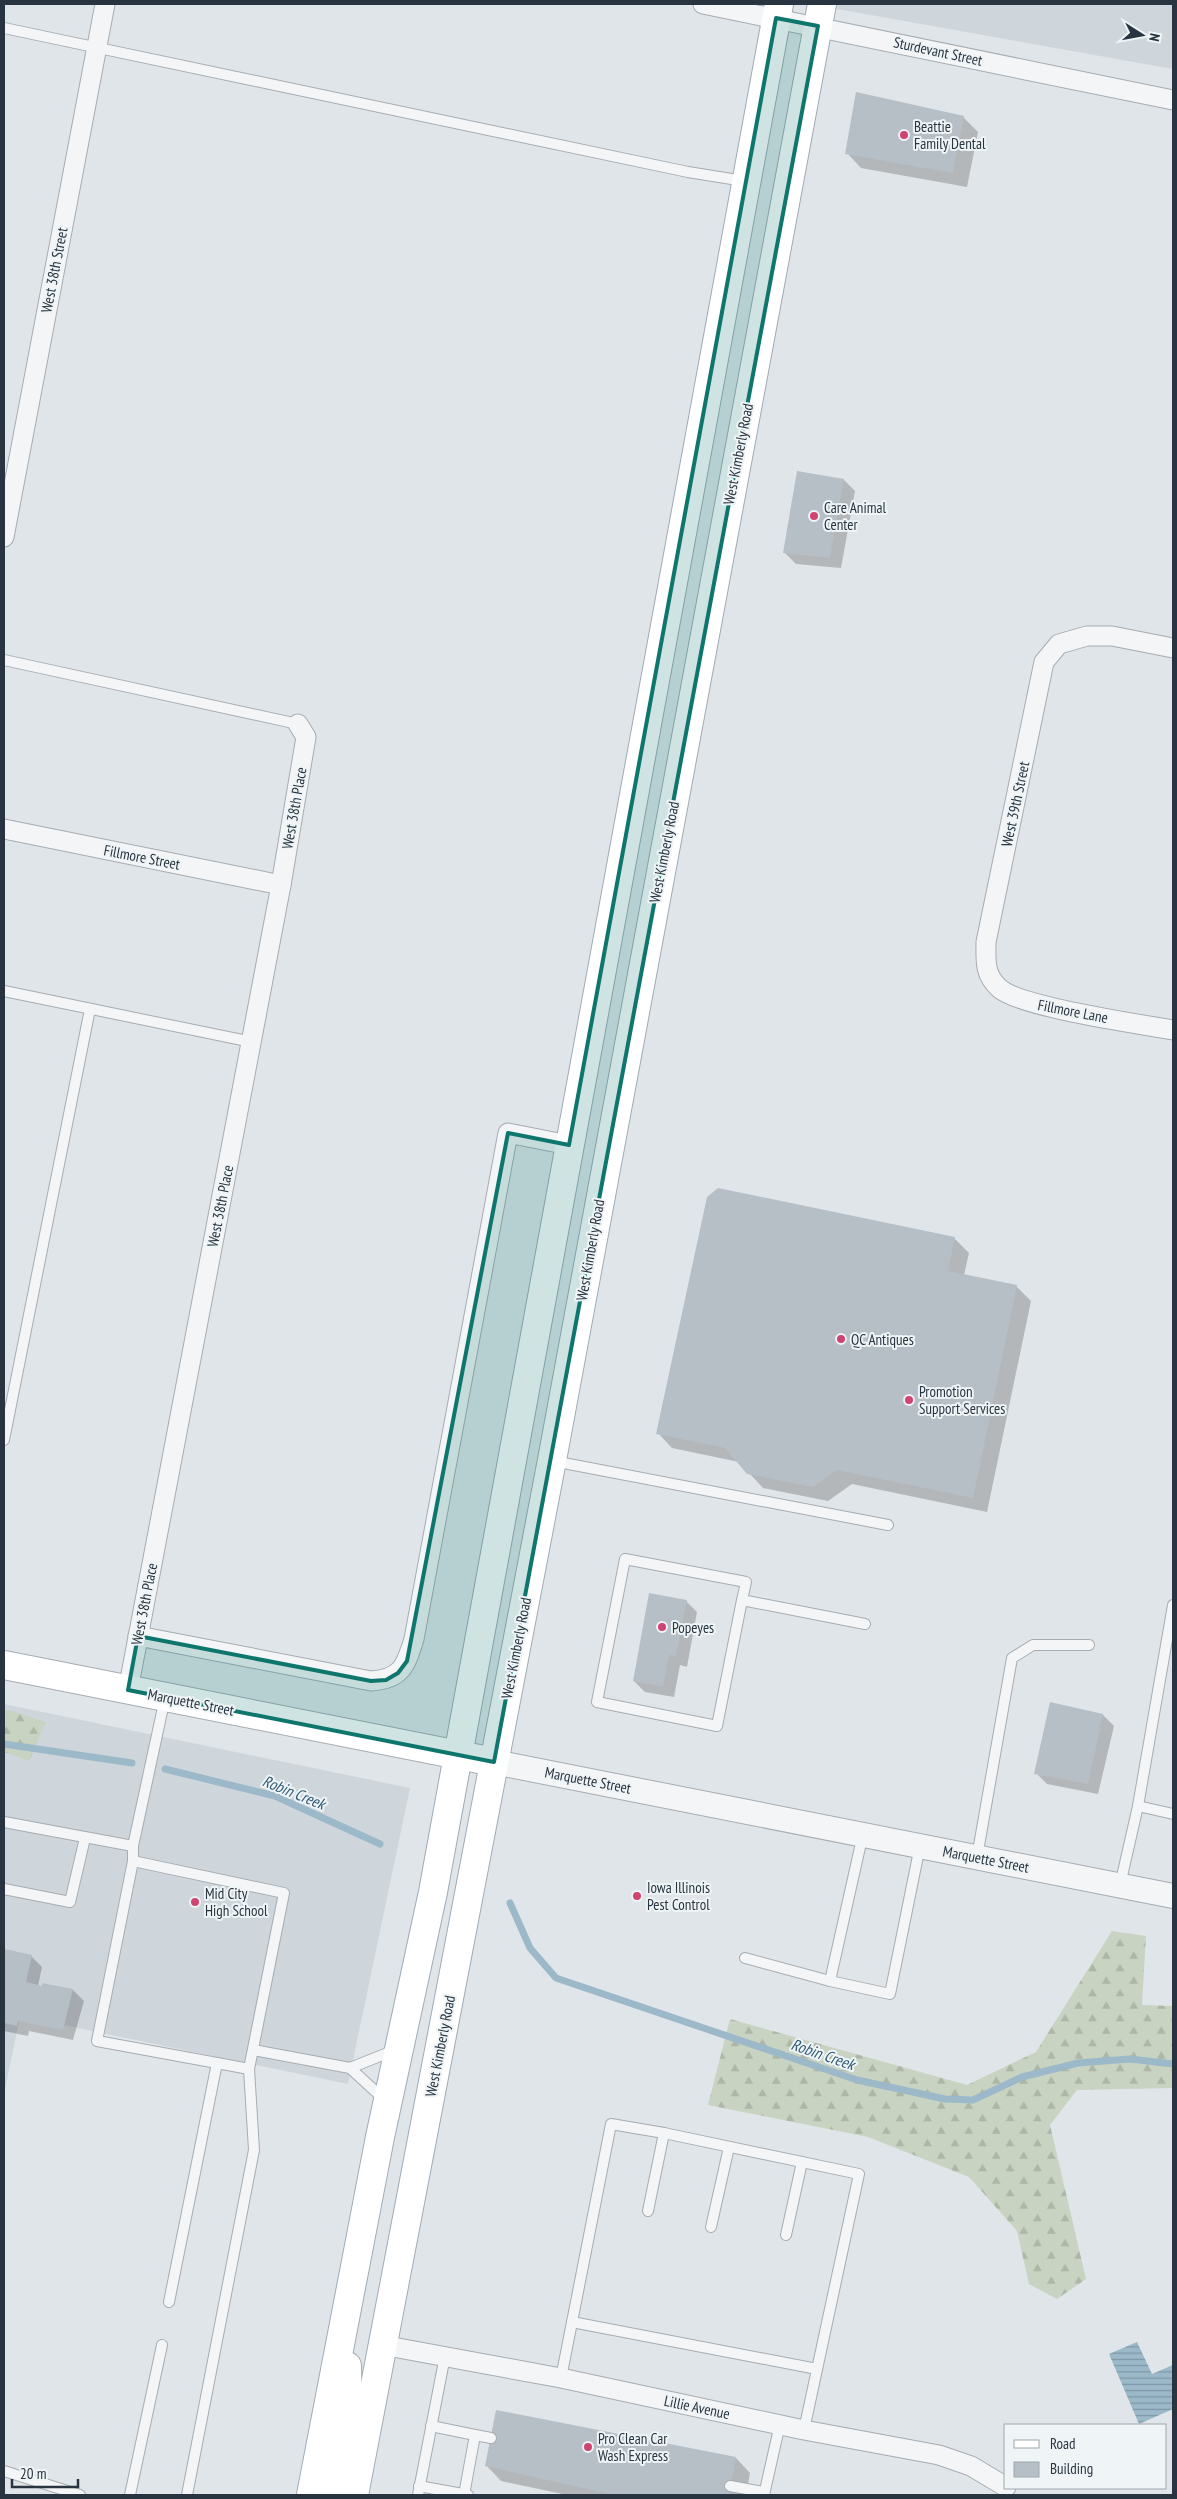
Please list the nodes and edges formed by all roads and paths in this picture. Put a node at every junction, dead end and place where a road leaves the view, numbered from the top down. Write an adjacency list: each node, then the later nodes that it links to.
1 (105, 4): 6 (street, West 38th Street)
2 (703, 4): 3 (street, Sturdevant Street)
3 (778, 11): 4 (street, Sturdevant Street); 8 (main road)
4 (820, 15): 7 (street, Sturdevant Street); 22 (main road, West Kimberly Road)
5 (4, 28): 6 (lane)
6 (97, 47): 8 (lane); 9 (street, West 38th Street)
7 (1173, 100)
8 (745, 181): 20 (main road)
9 (4, 537)
10 (1173, 648): 15 (street, West 39th Street)
11 (4, 660): 12 (lane)
12 (298, 724): 14 (street, West 38th Place)
13 (4, 829): 14 (street, Fillmore Street)
14 (281, 885): 19 (street, West 38th Place)
15 (986, 969): 18 (street, Fillmore Lane)
16 (4, 991): 17 (lane)
17 (90, 1009): 19 (lane); 21 (lane)
18 (1173, 1030)
19 (252, 1042): 27 (street, West 38th Place)
20 (569, 1145): 27 (street); 32 (main road)
21 (4, 1440)
22 (552, 1460): 23 (lane); 33 (main road, West Kimberly Road)
23 (888, 1525)
24 (742, 1600): 24 (lane); 26 (lane)
25 (1173, 1605): 34 (lane)
26 (865, 1624)
27 (138, 1636): 30 (street, West 38th Place)
28 (1089, 1645): 41 (lane)
29 (4, 1665): 30 (main road, Marquette Street)
30 (128, 1690): 31 (main road, Marquette Street)
31 (166, 1697): 32 (main road, Marquette Street); 39 (lane)
32 (458, 1755): 33 (main road, Marquette Street); 48 (main road)
33 (494, 1762): 37 (street, Marquette Street); 64 (main road, West Kimberly Road)
34 (1138, 1806): 35 (lane); 43 (lane)
35 (1173, 1814)
36 (4, 1822): 38 (lane)
37 (863, 1834): 40 (street, Marquette Street); 47 (lane)
38 (85, 1838): 39 (lane); 44 (lane)
39 (133, 1846): 42 (lane)
40 (920, 1846): 41 (street, Marquette Street); 47 (lane)
41 (977, 1857): 43 (street, Marquette Street)
42 (133, 1861): 49 (lane); 50 (lane)
43 (1120, 1885): 45 (street, Marquette Street)
44 (4, 1889)
45 (1173, 1896)
46 (745, 1958): 47 (lane)
47 (830, 1981)
48 (399, 2049): 51 (lane); 53 (main road)
49 (253, 2050): 51 (lane); 52 (lane)
50 (217, 2063): 52 (lane); 60 (lane)
51 (350, 2068): 53 (lane)
52 (249, 2069): 80 (lane)
53 (387, 2101): 62 (main road)
54 (664, 2133): 55 (lane); 57 (lane); 61 (lane)
55 (729, 2147): 56 (lane); 58 (lane)
56 (802, 2162): 59 (lane); 66 (lane)
57 (648, 2211)
58 (711, 2226)
59 (786, 2235)
60 (170, 2302)
61 (572, 2322): 66 (lane); 67 (lane)
62 (341, 2338): 81 (main road); 82 (main road)
63 (162, 2345): 79 (lane)
64 (382, 2345): 65 (street, Lillie Avenue); 83 (main road, West Kimberly Road)
65 (445, 2356): 67 (street, Lillie Avenue); 69 (lane)
66 (817, 2369): 70 (lane)
67 (561, 2378): 68 (street, Lillie Avenue)
68 (780, 2424): 70 (street, Lillie Avenue); 77 (lane)
69 (431, 2426): 71 (lane); 76 (lane)
70 (804, 2430): 75 (street, Lillie Avenue)
71 (475, 2434): 72 (lane); 84 (lane)
72 (491, 2438)
73 (4, 2471): 78 (lane)
74 (730, 2486): 77 (lane)
75 (1004, 2487)
76 (418, 2491): 84 (lane)
77 (764, 2494)
78 (80, 2495)
79 (130, 2495)
80 (187, 2495)
81 (311, 2495)
82 (330, 2495)
83 (354, 2495)
84 (466, 2495)

